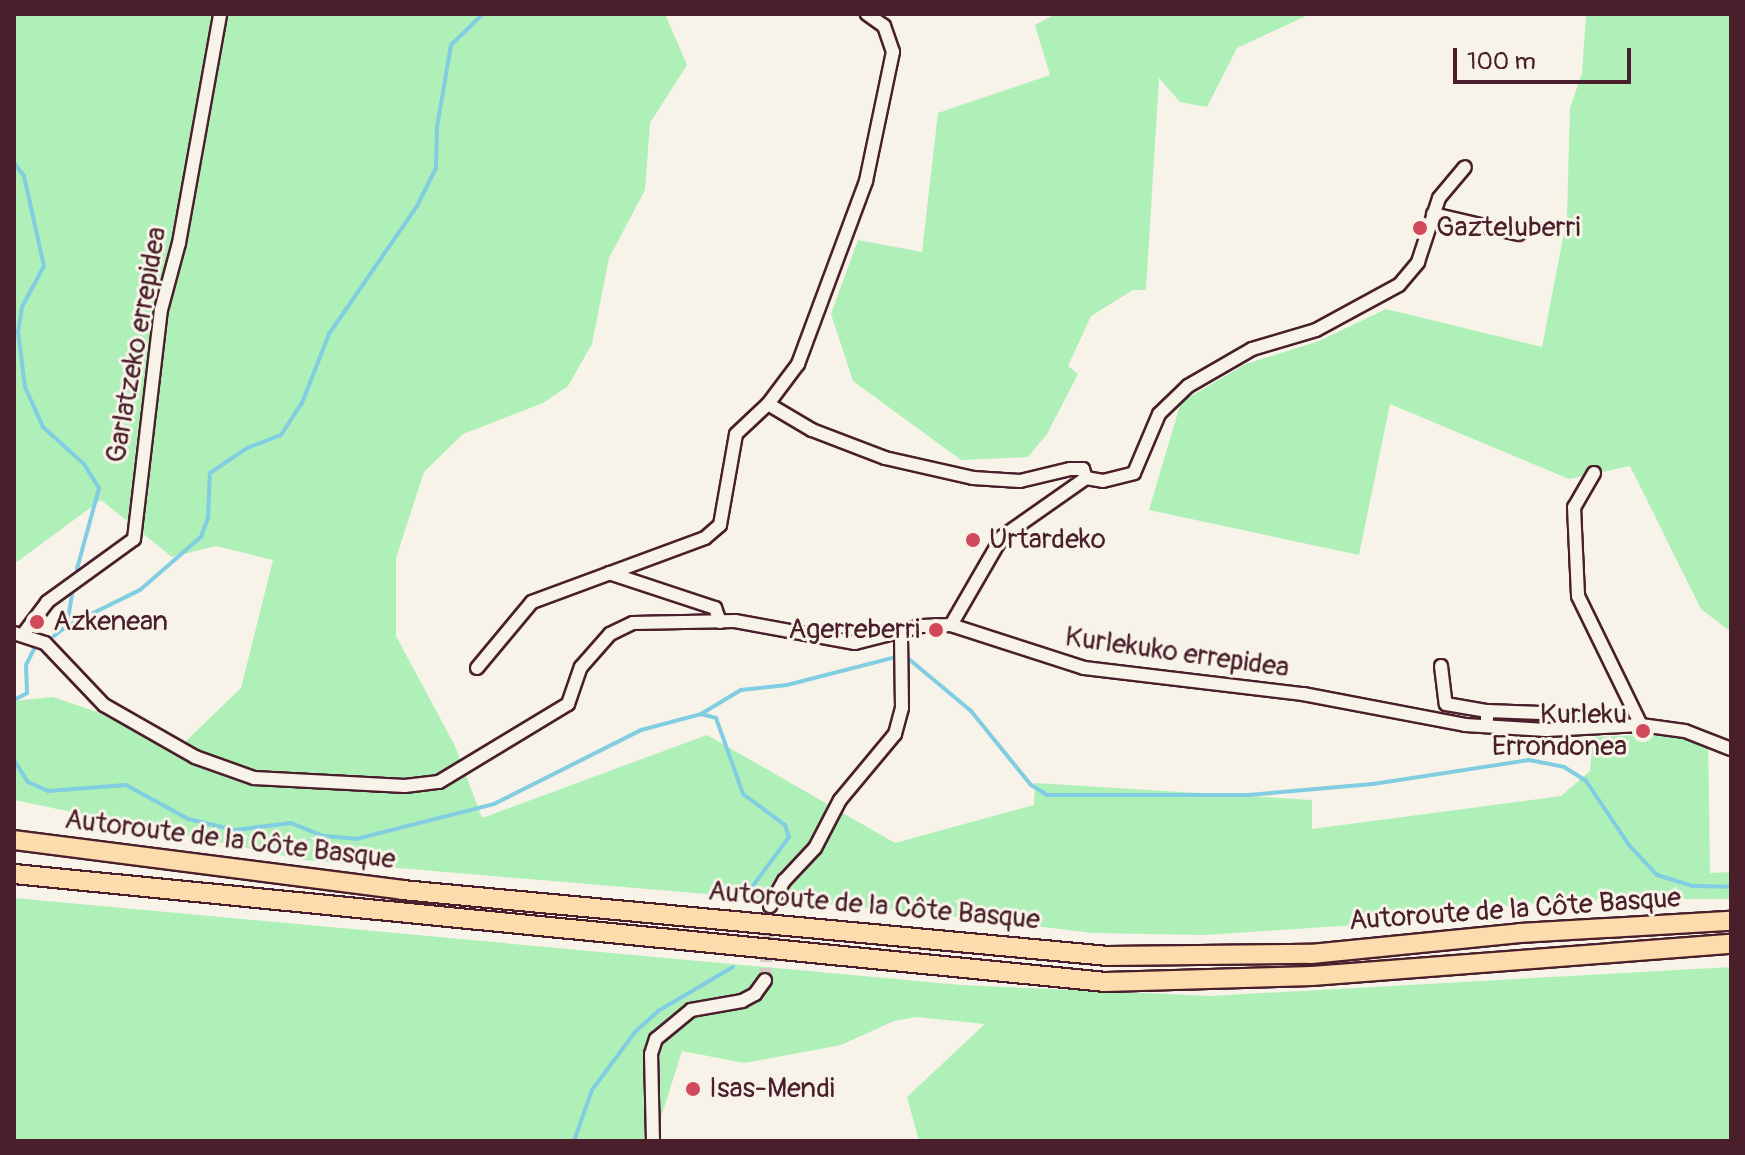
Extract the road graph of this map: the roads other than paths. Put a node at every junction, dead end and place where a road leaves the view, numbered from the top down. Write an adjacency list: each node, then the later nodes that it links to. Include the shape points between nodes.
1 (220, 14): 12 (street, Garlatzeko errepidea, via 179,243 161,310 153,413 138,472 134,539 47,602)
2 (868, 14): 6 (street, via 884,26 893,52 866,181 810,338)
3 (1465, 167): 4 (street)
4 (1433, 214): 5 (street); 8 (street, via 1418,262 1399,285 1316,330 1252,349 1188,386 1159,414 1134,473 1103,481)
5 (1519, 234)
6 (768, 404): 8 (street, via 812,430 885,458 973,478 1020,481 1070,469 1083,469); 9 (street, via 736,434 725,515 714,533)
7 (1594, 473): 18 (street, via 1574,507 1578,596)
8 (1086, 478): 11 (street, via 1002,537)
9 (609, 573): 10 (street, via 715,608); 15 (street, via 532,602)
10 (720, 622): 12 (street, Kurlekuko errepidea, via 633,623 610,634 581,667 568,704 439,782 405,786 254,778 195,757 104,705 45,643); 13 (street, Kurlekuko errepidea, via 768,624 834,642 870,642)
11 (951, 625): 13 (street, Kurlekuko errepidea, via 930,624); 19 (street, Kurlekuko errepidea, via 1084,668 1303,694 1378,706 1407,717)
12 (19, 633)
13 (901, 634): 23 (street, via 902,708 895,734 840,800 815,848 784,881)
14 (1441, 666): 16 (street, via 1446,704)
15 (477, 668)
16 (1487, 711): 17 (street); 19 (street)
17 (1541, 713)
18 (1641, 725): 19 (street, Kurlekuko errepidea); 20 (street, Kurlekuko errepidea, via 1685,731)
19 (1486, 727)
20 (1731, 749)
21 (14, 840): 24 (highway, Autoroute de la Côte Basque, via 416,892 1108,956 1311,954 1520,933)
22 (14, 874): 25 (highway, Autoroute de la Côte Basque, via 1106,982 1312,976)
23 (770, 906)
24 (1731, 921)
25 (1731, 944)
26 (765, 980): 27 (street, via 742,1001 691,1010 656,1039 651,1054)
27 (653, 1141)

